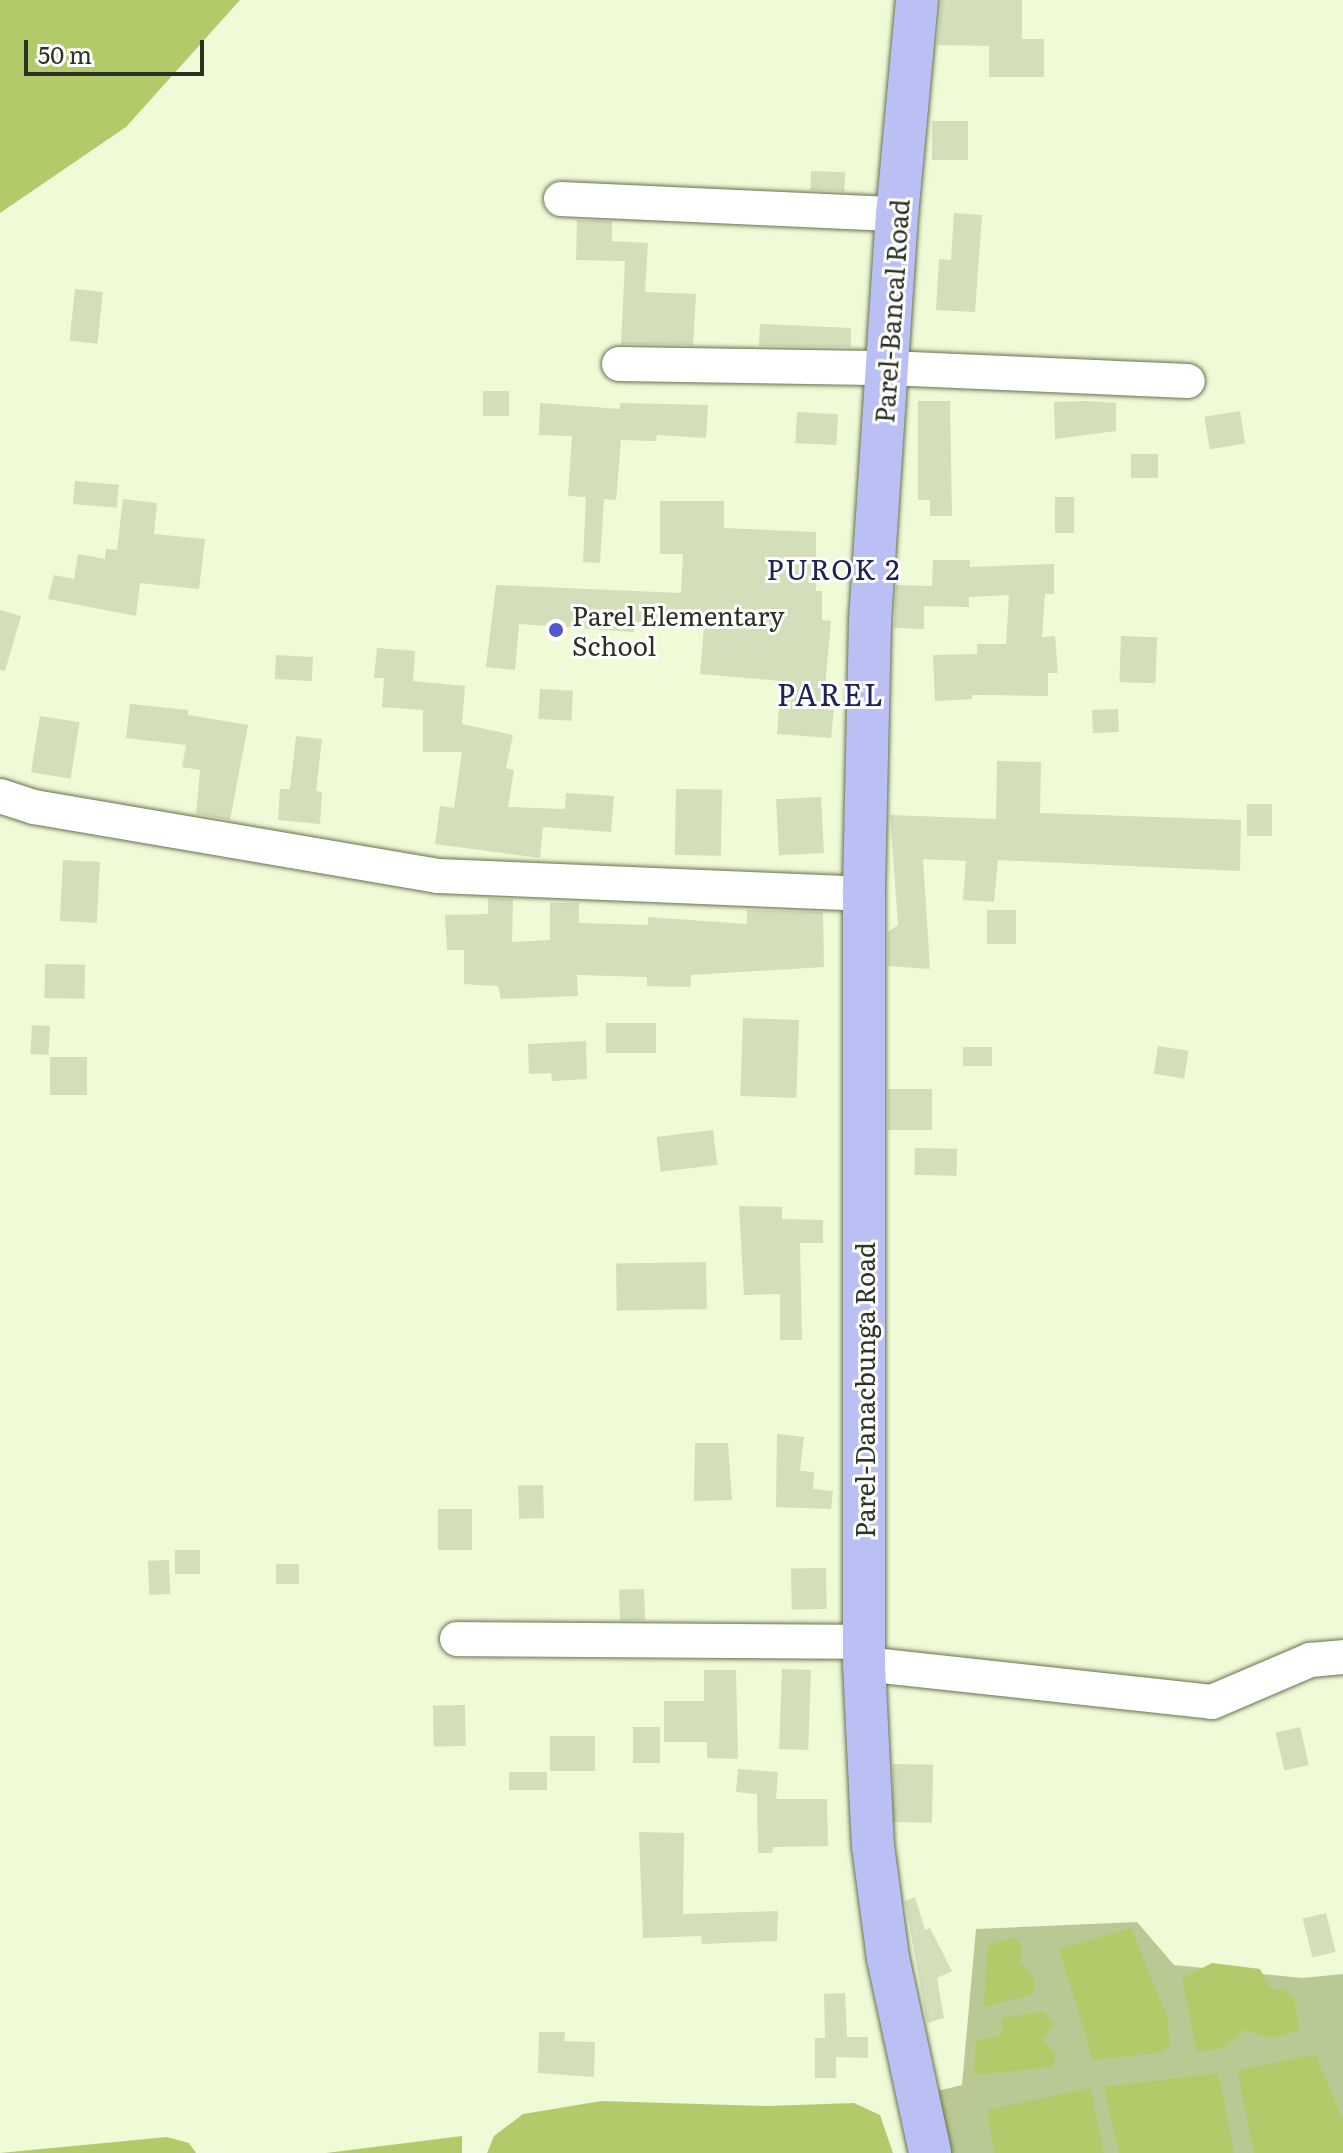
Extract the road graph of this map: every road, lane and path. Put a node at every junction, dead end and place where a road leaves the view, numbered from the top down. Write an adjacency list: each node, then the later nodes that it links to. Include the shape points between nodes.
1 (917, 0): 3 (main road, Parel-Bancal Road)
2 (561, 199): 3 (street)
3 (897, 214): 5 (main road, Parel-Bancal Road)
4 (619, 364): 5 (street)
5 (888, 368): 6 (street); 7 (main road, Parel-Bancal Road)
6 (1188, 381)
7 (870, 622): 9 (main road, Parel-Danacbunga Road)
8 (0, 796): 9 (street, via 34,807 438,876)
9 (864, 894): 11 (main road, Parel-Danacbunga Road)
10 (457, 1639): 11 (street)
11 (864, 1653): 12 (street, via 1212,1702 1310,1660); 13 (main road, Parel-Danacbunga Road, via 873,1846 888,1958)
12 (1343, 1657)
13 (930, 2153)

